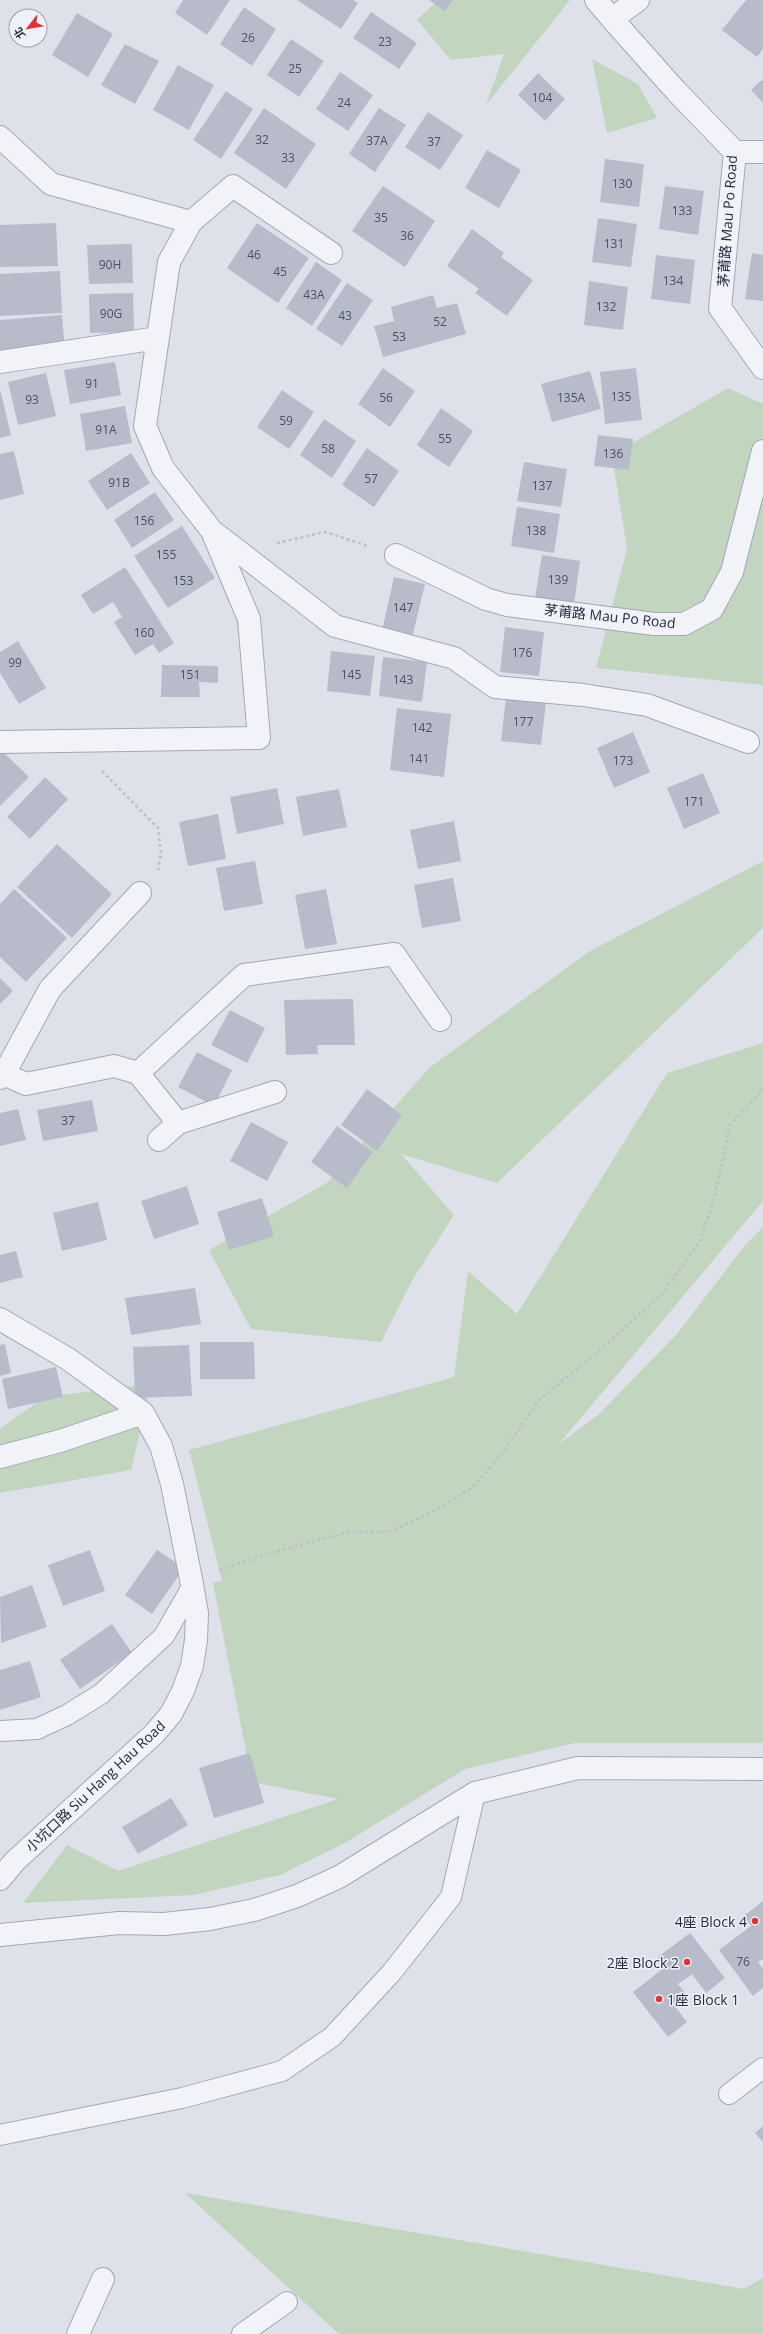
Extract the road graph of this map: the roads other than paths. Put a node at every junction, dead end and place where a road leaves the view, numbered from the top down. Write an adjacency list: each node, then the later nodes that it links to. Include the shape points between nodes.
1 (596, 0): 3 (street, 茅莆路 Mau Po Road)
2 (638, 0): 3 (street)
3 (612, 19): 5 (street, 茅莆路 Mau Po Road, via 671,86)
4 (0, 137): 7 (street, via 51,184)
5 (735, 152): 6 (street); 11 (street, 茅莆路 Mau Po Road, via 720,308)
6 (763, 152)
7 (191, 222): 8 (street, via 233,186); 9 (street, via 169,262)
8 (331, 253)
9 (158, 338): 10 (street); 13 (street, via 145,426 163,468)
10 (0, 362)
11 (763, 368)
12 (763, 451): 14 (street, 茅莆路 Mau Po Road, via 732,572 712,610 684,624 654,624 507,605 486,598)
13 (212, 531): 15 (street, via 248,619 259,738); 16 (street, via 335,626 454,658 495,687 583,695 647,705)
14 (396, 555)
15 (0, 742)
16 (748, 742)
17 (140, 893): 20 (street, via 50,989)
18 (440, 1020): 19 (street, via 394,954 244,975)
19 (138, 1073): 20 (street, via 114,1066 26,1084); 22 (street)
20 (2, 1076)
21 (274, 1092): 22 (street)
22 (178, 1123): 23 (street)
23 (159, 1140)
24 (0, 1319): 25 (street, 小坑口路 Siu Hang Hau Road, via 68,1359)
25 (143, 1413): 26 (street, via 60,1441); 27 (street, 小坑口路 Siu Hang Hau Road, via 161,1446 172,1484)
26 (0, 1457)
27 (192, 1583): 28 (lane, via 164,1636 101,1694 38,1729); 31 (street, 小坑口路 Siu Hang Hau Road, via 197,1613 192,1666 171,1714 154,1734 15,1861)
28 (0, 1731)
29 (763, 1769): 30 (street, via 578,1768)
30 (475, 1793): 32 (street, via 339,1877 297,1896 254,1910 210,1919 164,1924 119,1923); 35 (lane, via 451,1897 392,1972 332,2037 282,2071 182,2098)
31 (0, 1879)
32 (0, 1935)
33 (763, 2068): 34 (lane)
34 (729, 2094)
35 (0, 2135)
36 (103, 2279): 38 (street)
37 (287, 2302): 39 (lane)
38 (78, 2334)
39 (242, 2334)

